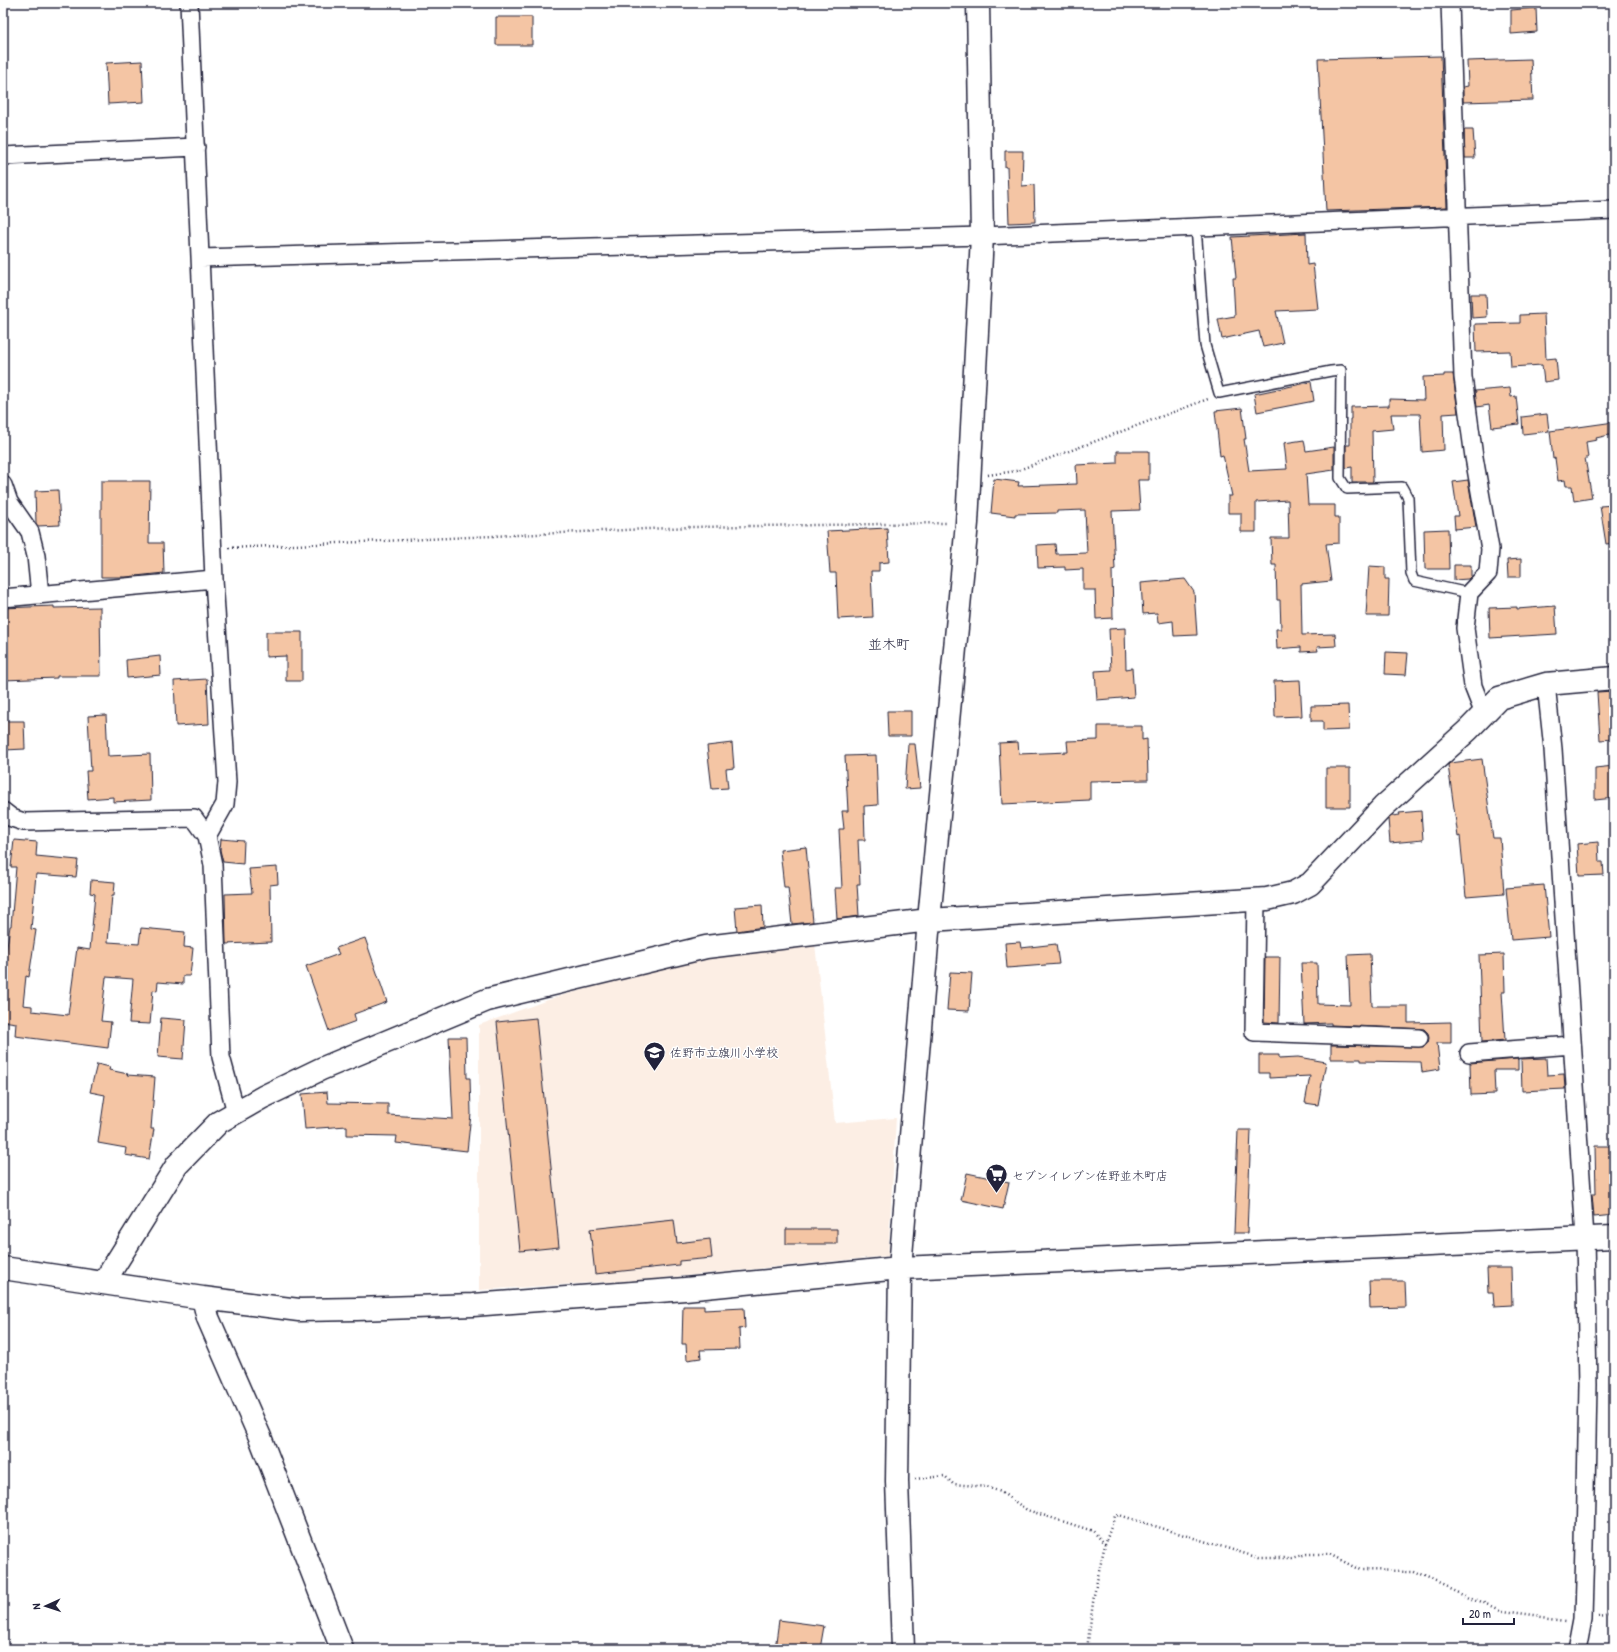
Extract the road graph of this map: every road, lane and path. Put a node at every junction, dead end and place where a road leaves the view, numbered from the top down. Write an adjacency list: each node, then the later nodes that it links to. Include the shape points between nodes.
1 (189, 3): 4 (street)
2 (978, 3): 9 (street)
3 (1450, 3): 7 (street)
4 (196, 148): 5 (street); 10 (street)
5 (3, 156)
6 (1614, 210): 7 (street)
7 (1457, 216): 8 (street); 17 (street, via 1464,377 1474,457 1490,549 1488,573)
8 (1196, 227): 9 (street); 11 (lane, via 1205,345)
9 (982, 236): 10 (street); 12 (street)
10 (200, 258): 15 (street)
11 (1219, 392): 12 (path, via 1213,397 1016,471); 17 (lane, via 1341,370 1340,478 1347,489 1402,487 1408,498 1411,573 1414,581)
12 (970, 478): 14 (street)
13 (3, 485): 18 (street, via 9,502 30,532 36,556)
14 (967, 523): 15 (path, via 691,527); 26 (street)
15 (212, 549): 16 (street)
16 (214, 579): 18 (street); 24 (street, via 227,782 226,804)
17 (1469, 593): 22 (street, via 1465,628 1473,686)
18 (40, 595): 19 (street)
19 (3, 598)
20 (1614, 678): 21 (street)
21 (1546, 684): 22 (street, via 1499,698); 28 (street, via 1554,749)
22 (1484, 714): 25 (street, via 1384,807 1310,884 1293,893 1267,900)
23 (3, 811): 24 (street, via 12,818 24,822 194,818)
24 (207, 836): 30 (street, via 213,865 222,1057)
25 (1256, 900): 26 (street); 27 (street, via 1254,1032)
26 (929, 920): 30 (street, via 706,946 487,1000 321,1069); 34 (street)
27 (1419, 1038)
28 (1572, 1045): 29 (street); 32 (street)
29 (1469, 1053)
30 (236, 1112): 37 (street, via 219,1122 177,1165)
31 (1614, 1237): 32 (street)
32 (1585, 1238): 34 (street); 41 (street, via 1588,1384)
33 (3, 1268): 35 (street)
34 (900, 1268): 38 (street, via 685,1289 473,1305 299,1310); 39 (street)
35 (25, 1272): 36 (street); 37 (street)
36 (3, 1276)
37 (104, 1282): 38 (street)
38 (203, 1298): 42 (street, via 208,1318 260,1437)
39 (897, 1481): 40 (path, via 945,1476 953,1484 987,1487 1001,1492 1027,1510 1093,1531); 43 (street)
40 (1105, 1544): 41 (path, via 1115,1516 1119,1515 1259,1558 1329,1554 1360,1570 1412,1571 1502,1611 1562,1620); 44 (path, via 1094,1596)
41 (1583, 1617): 45 (street)
42 (342, 1649)
43 (903, 1649)
44 (1087, 1649)
45 (1577, 1649)

